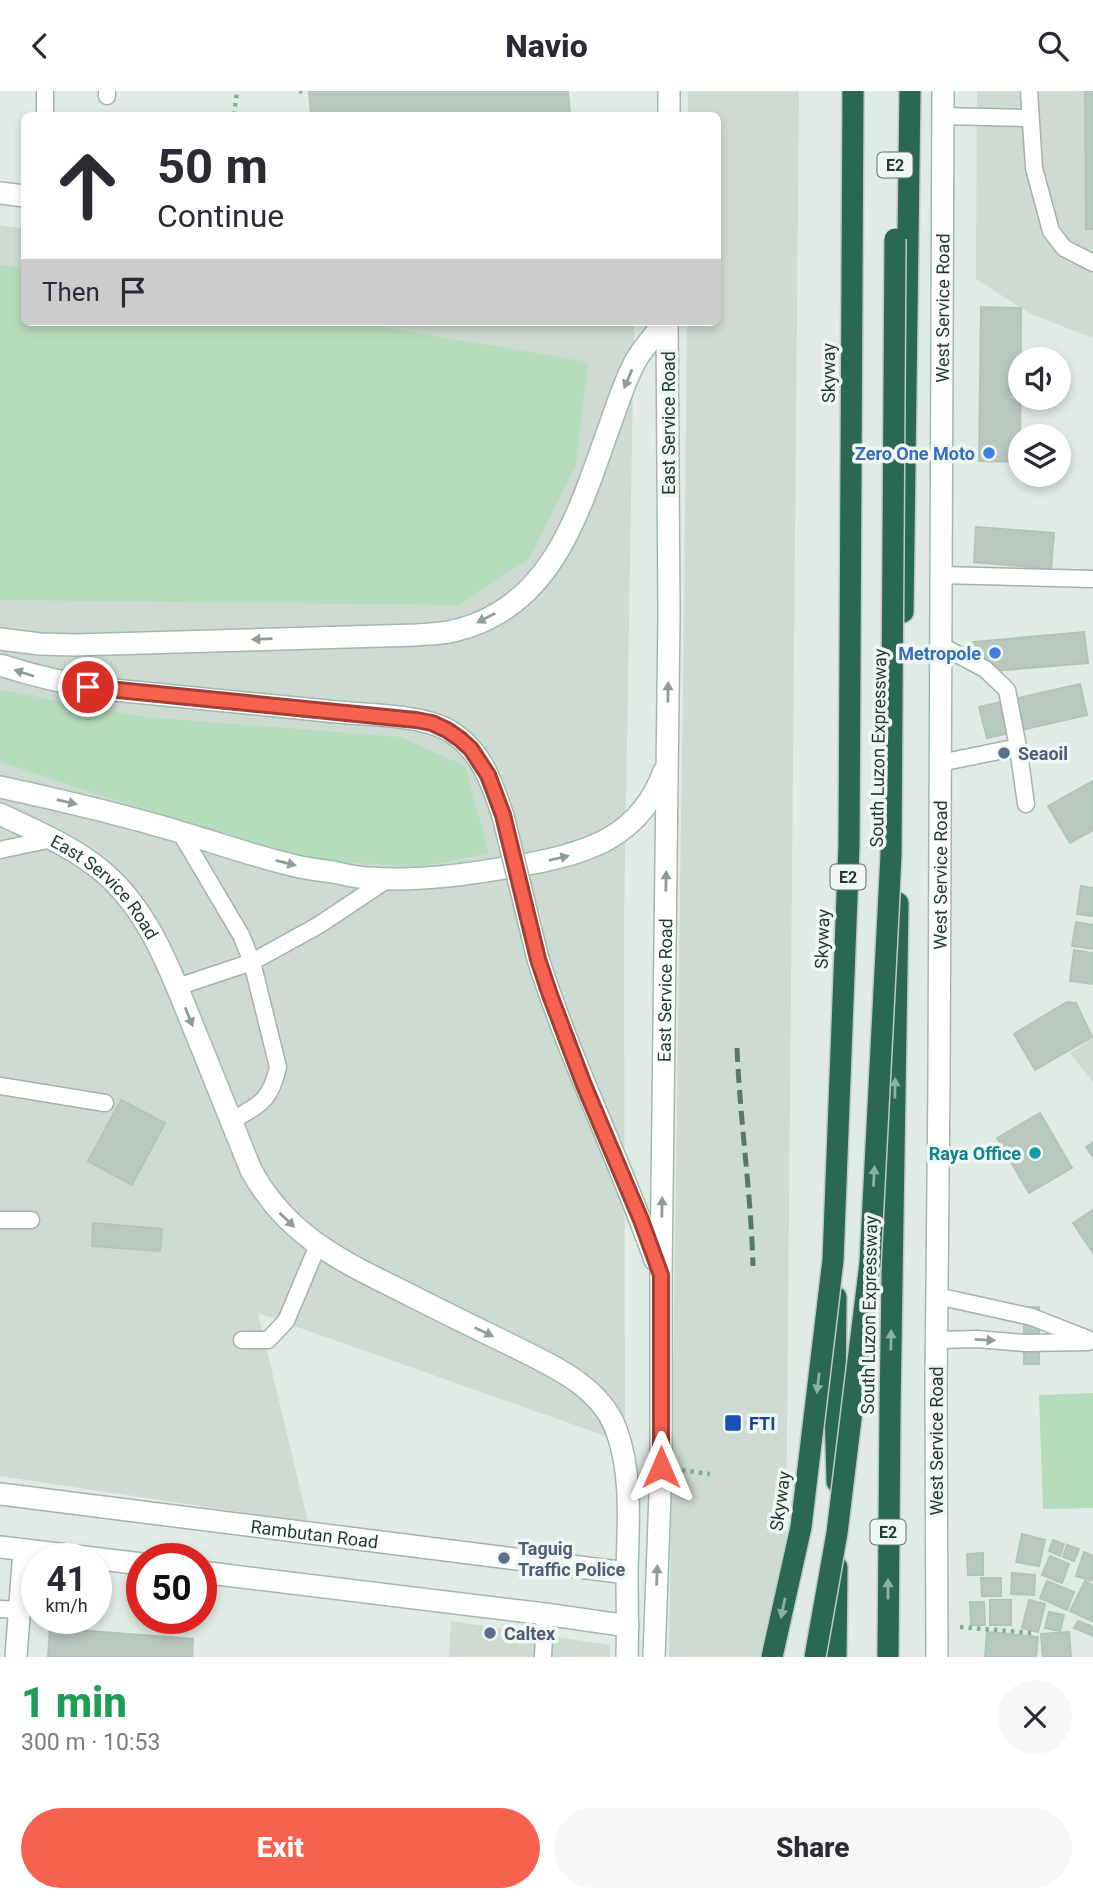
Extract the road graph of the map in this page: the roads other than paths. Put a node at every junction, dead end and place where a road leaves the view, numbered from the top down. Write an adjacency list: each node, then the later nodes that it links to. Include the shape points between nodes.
1 (45, 91): 9 (lane)
2 (669, 91): 10 (main road)
3 (847, 91): 46 (highway, South Luzon Expressway / E2)
4 (853, 91): 60 (highway, Skyway / E2, one-way to 60, bridge, via 849,845 833,1260 801,1527)
5 (895, 91): 61 (highway, E2, one-way to 5, bridge, via 837,1533 870,1263 891,855)
6 (910, 91): 64 (highway, South Luzon Expressway / E2, one-way to 6)
7 (943, 91): 11 (main road, West Service Road)
8 (1029, 91): 12 (lane)
9 (45, 112)
10 (669, 112)
11 (942, 115): 12 (lane); 18 (main road, West Service Road)
12 (1030, 118): 15 (lane, via 1034,168 1051,231 1064,248)
13 (0, 193): 14 (main road)
14 (21, 196)
15 (1093, 263)
16 (663, 326): 20 (main road, East Service Road, one-way to 20, via 635,362 572,525 552,562 529,590 486,619 452,631 416,635 75,645)
17 (666, 326): 24 (main road, East Service Road, one-way to 17)
18 (941, 575): 19 (lane); 21 (main road, West Service Road)
19 (1093, 579)
20 (0, 639)
21 (940, 645): 23 (lane, via 985,670 1007,689); 25 (main road, West Service Road)
22 (0, 665): 41 (main road, one-way to 22, bridge, via 538,959 503,815 488,775 460,739 432,723 71,685)
23 (1018, 747): 25 (lane); 27 (lane)
24 (667, 760): 32 (main road, one-way to 24, via 491,870 587,850 636,818 658,785); 41 (main road, East Service Road, one-way to 24)
25 (940, 763): 42 (main road, West Service Road)
26 (0, 787): 29 (main road, one-way to 29)
27 (1026, 804)
28 (0, 814): 30 (main road, East Service Road)
29 (180, 832): 32 (main road, one-way to 32, via 294,866); 33 (lane)
30 (51, 839): 31 (lane); 34 (main road, East Service Road, via 103,871 120,888 150,930)
31 (0, 850)
32 (388, 879): 33 (lane)
33 (252, 962): 34 (lane); 37 (lane, via 278,1067 264,1102)
34 (177, 987): 37 (main road, East Service Road, one-way to 37)
35 (0, 1086): 36 (lane)
36 (105, 1103)
37 (231, 1121): 40 (main road, East Service Road, one-way to 40, via 261,1189 287,1220)
38 (0, 1220): 39 (lane)
39 (31, 1220)
40 (318, 1245): 43 (lane, via 286,1321 268,1341); 51 (main road, East Service Road, one-way to 51, via 368,1275 552,1364 592,1395 608,1412 622,1449 628,1490)
41 (661, 1275): 59 (main road, East Service Road, one-way to 41, via 661,1467)
42 (937, 1296): 44 (main road, West Service Road); 45 (lane, via 1032,1317)
43 (242, 1340)
44 (937, 1340): 45 (lane, one-way to 45); 65 (main road, West Service Road)
45 (1093, 1342)
46 (837, 1492): 62 (highway); 63 (highway, South Luzon Expressway / E2)
47 (0, 1495): 51 (main road, Rambutan Road)
48 (0, 1547): 49 (main road)
49 (21, 1550)
50 (21, 1563): 53 (main road)
51 (627, 1573): 55 (main road, East Service Road)
52 (217, 1574): 54 (main road)
53 (10, 1609): 56 (main road)
54 (545, 1614): 55 (main road); 57 (lane)
55 (628, 1626): 58 (main road, East Service Road)
56 (16, 1657)
57 (543, 1657)
58 (627, 1657)
59 (654, 1657)
60 (772, 1657)
61 (815, 1657)
62 (827, 1657)
63 (836, 1657)
64 (888, 1657)
65 (937, 1657)

